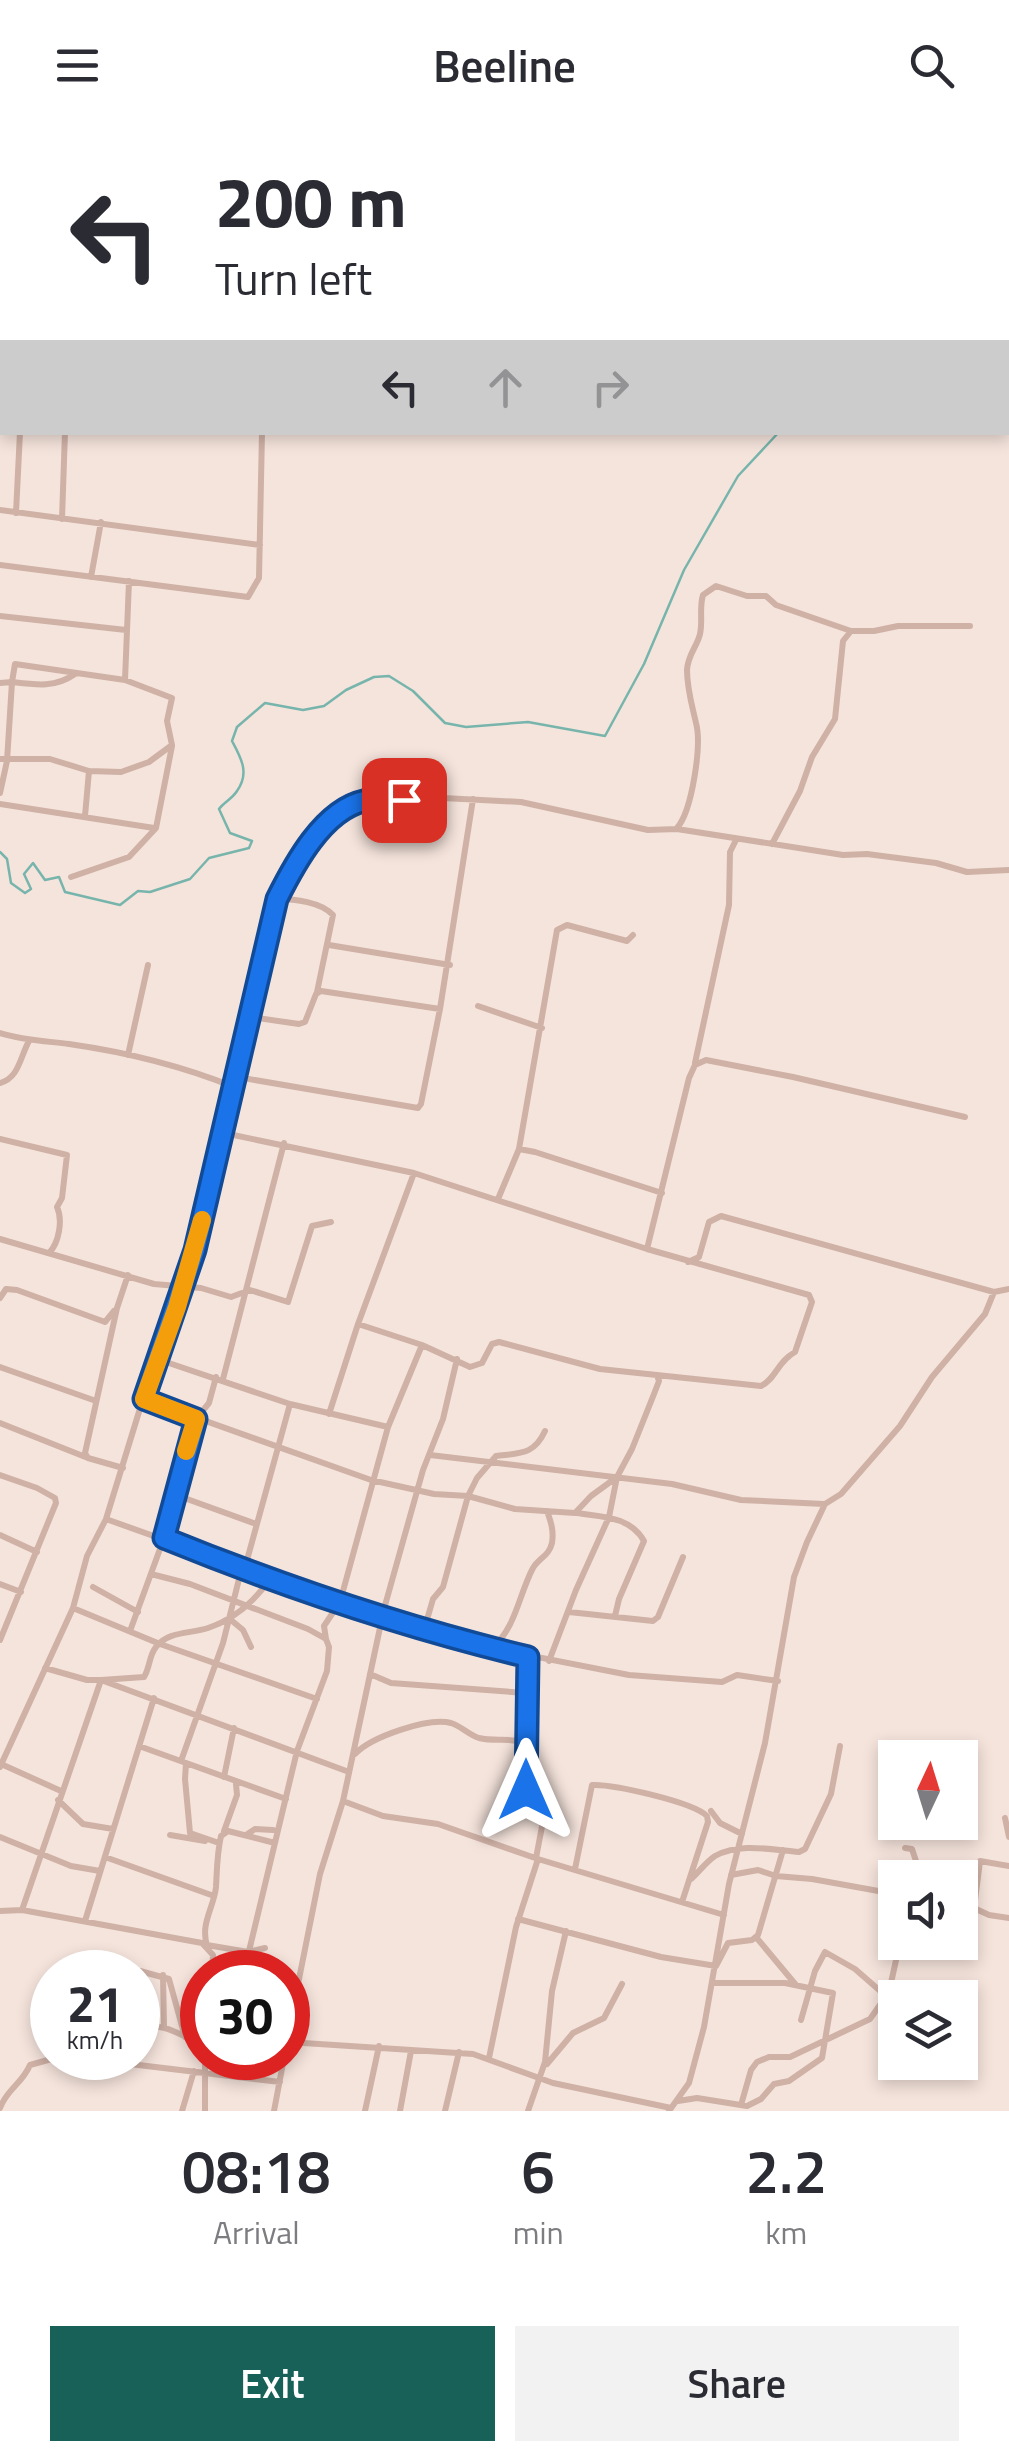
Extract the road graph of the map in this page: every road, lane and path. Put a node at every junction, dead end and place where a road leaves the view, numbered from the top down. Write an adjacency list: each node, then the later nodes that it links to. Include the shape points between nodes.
1 (20, 435): 5 (street)
2 (65, 435): 6 (street)
3 (262, 435): 8 (street)
4 (0, 510): 5 (street)
5 (16, 513): 6 (street)
6 (62, 519): 7 (street)
7 (101, 522): 8 (street); 10 (street)
8 (260, 545): 11 (street, via 260,578 248,596)
9 (0, 564): 10 (street)
10 (91, 577): 11 (street)
11 (129, 582): 14 (street)
12 (0, 616): 14 (street)
13 (970, 626): 15 (street)
14 (126, 630): 17 (street)
15 (850, 631): 28 (street, via 766,596 716,586 703,595 700,635 688,664 698,734 694,785); 30 (street, via 843,641 835,720)
16 (75, 674): 17 (street); 18 (street, via 44,686); 18 (street, via 15,664)
17 (124, 680): 20 (street, via 172,698)
18 (12, 682): 19 (street); 21 (street)
19 (0, 683)
20 (172, 744): 22 (street, via 121,772); 27 (street)
21 (4, 760): 22 (street, via 50,759); 23 (street)
22 (90, 770): 26 (street)
23 (0, 793)
24 (474, 799): 28 (street, via 521,802 648,830); 33 (street, via 364,801 340,811 301,853); 37 (street)
25 (0, 804): 26 (street)
26 (84, 816): 27 (street)
27 (156, 828): 32 (street, via 129,858)
28 (676, 828): 29 (street)
29 (736, 840): 30 (street); 46 (street)
30 (772, 845): 31 (street, via 936,862 967,872)
31 (1009, 870)
32 (71, 877)
33 (277, 899): 35 (street, via 328,909); 41 (street)
34 (633, 935): 42 (street, via 627,941 561,926)
35 (329, 945): 37 (street); 38 (street)
36 (148, 965): 45 (street)
37 (450, 965): 40 (street)
38 (316, 994): 40 (street); 41 (street, via 305,1022)
39 (478, 1006): 42 (street)
40 (440, 1009): 47 (street, via 418,1108)
41 (250, 1017): 47 (street)
42 (542, 1028): 54 (street)
43 (0, 1032): 44 (street)
44 (29, 1041): 45 (street); 48 (street, via 16,1072)
45 (128, 1055): 49 (street)
46 (695, 1064): 50 (street, via 706,1060 794,1077); 56 (street)
47 (236, 1077): 49 (street)
48 (0, 1083)
49 (234, 1088): 51 (street)
50 (965, 1117)
51 (224, 1132): 53 (street); 64 (street)
52 (0, 1139): 61 (street, via 67,1155 57,1242)
53 (284, 1144): 55 (street); 66 (street)
54 (518, 1150): 56 (street); 57 (street)
55 (414, 1174): 57 (street); 70 (street)
56 (662, 1194): 60 (street)
57 (498, 1199): 60 (street)
58 (331, 1222): 66 (street, via 312,1226 288,1302)
59 (0, 1239): 61 (street)
60 (646, 1250): 62 (street)
61 (49, 1254): 63 (street)
62 (687, 1263): 67 (street, via 699,1257 709,1222 721,1216); 75 (street, via 799,1291 812,1302 795,1352 765,1385)
63 (128, 1275): 64 (street); 69 (street)
64 (183, 1287): 66 (street, via 231,1297); 72 (street)
65 (1009, 1289): 67 (street)
66 (245, 1292): 76 (street)
67 (994, 1292): 96 (street, via 986,1314 900,1426)
68 (0, 1298): 69 (street, via 17,1290 105,1322)
69 (116, 1308): 78 (street)
70 (358, 1324): 71 (street); 80 (street)
71 (422, 1345): 73 (street); 83 (street)
72 (156, 1359): 76 (street); 77 (street)
73 (457, 1359): 75 (street, via 476,1368 499,1342 600,1369); 86 (street)
74 (0, 1367): 78 (street)
75 (657, 1374): 91 (street)
76 (219, 1378): 79 (street); 81 (street)
77 (144, 1399): 81 (street); 89 (street)
78 (96, 1401): 87 (street)
79 (290, 1404): 80 (street); 85 (street)
80 (329, 1414): 83 (street)
81 (196, 1419): 85 (street); 94 (street)
82 (0, 1423): 87 (street)
83 (388, 1428): 92 (street)
84 (545, 1431): 88 (street, via 530,1452)
85 (277, 1444): 92 (street); 101 (street)
86 (430, 1455): 88 (street); 93 (street)
87 (88, 1458): 89 (street)
88 (487, 1463): 91 (street); 95 (street)
89 (123, 1468): 100 (street)
90 (0, 1475): 104 (street, via 55,1498)
91 (617, 1477): 96 (street, via 741,1500); 98 (street); 99 (street)
92 (371, 1480): 93 (street); 114 (street)
93 (417, 1491): 95 (street); 120 (street)
94 (176, 1495): 101 (street); 103 (street)
95 (468, 1496): 97 (street); 123 (street)
96 (825, 1504): 137 (street, via 794,1577)
97 (547, 1511): 98 (street); 130 (street, via 552,1546 534,1566 504,1638)
98 (575, 1513): 99 (street)
99 (608, 1518): 118 (street); 119 (street, via 624,1521 644,1541)
100 (106, 1519): 103 (street); 116 (street)
101 (256, 1524): 106 (street)
102 (0, 1535): 104 (street)
103 (164, 1538): 106 (street); 107 (street)
104 (36, 1552): 112 (street)
105 (683, 1557): 119 (street, via 658,1617 640,1622)
106 (244, 1571): 109 (street)
107 (152, 1574): 113 (street); 117 (street)
108 (239, 1579): 113 (street)
109 (270, 1579): 114 (street); 115 (street)
110 (0, 1584): 112 (street)
111 (93, 1587): 117 (street)
112 (21, 1592): 126 (street)
113 (233, 1600): 115 (street); 121 (street)
114 (340, 1602): 120 (street); 122 (street)
115 (248, 1605): 121 (street); 125 (street)
116 (73, 1608): 124 (street); 134 (street)
117 (138, 1612): 124 (street)
118 (569, 1612): 119 (street); 132 (street)
119 (615, 1616)
120 (383, 1618): 123 (street); 135 (street)
121 (230, 1619): 128 (street); 129 (street); 133 (street)
122 (324, 1626): 125 (street); 127 (street)
123 (424, 1630): 130 (street)
124 (130, 1632): 128 (street)
125 (315, 1633): 127 (street)
126 (0, 1640)
127 (326, 1640): 140 (street, via 327,1671)
128 (160, 1644): 133 (street); 136 (street, via 144,1676)
129 (251, 1647)
130 (492, 1648): 131 (street)
131 (528, 1657): 132 (street); 138 (street)
132 (550, 1660): 137 (street, via 642,1676)
133 (214, 1664): 140 (street); 141 (street)
134 (45, 1668): 136 (street); 146 (street)
135 (370, 1674): 138 (street, via 391,1683); 148 (street)
136 (101, 1680): 139 (street); 154 (street)
137 (778, 1681): 162 (street)
138 (526, 1693): 143 (street)
139 (154, 1698): 141 (street); 144 (street)
140 (317, 1699): 147 (street)
141 (196, 1714): 142 (street); 149 (street)
142 (234, 1728): 147 (street); 152 (street)
143 (526, 1743): 148 (street, via 478,1738 447,1722 381,1736); 175 (street, via 526,1801 544,1816)
144 (139, 1746): 149 (street); 159 (street)
145 (840, 1746): 172 (street, via 831,1794 807,1847)
146 (3, 1751): 150 (street)
147 (297, 1751): 151 (street); 155 (street)
148 (353, 1757): 151 (street)
149 (184, 1762): 152 (street); 167 (street, via 190,1833)
150 (1, 1765): 154 (street)
151 (349, 1772): 156 (street)
152 (224, 1777): 155 (street)
153 (236, 1784): 161 (street)
154 (59, 1796): 159 (street, via 83,1824); 173 (street)
155 (286, 1799): 169 (street)
156 (343, 1801): 175 (street, via 383,1816 438,1824); 202 (street)
157 (711, 1811): 162 (street)
158 (1005, 1818): 166 (street)
159 (113, 1829): 174 (street)
160 (273, 1830): 164 (street)
161 (224, 1832): 164 (street); 168 (street)
162 (742, 1834): 171 (street)
163 (170, 1835): 167 (street)
164 (244, 1835): 169 (street)
165 (0, 1837): 173 (street)
166 (1009, 1837)
167 (206, 1841): 168 (street)
168 (219, 1843): 185 (street)
169 (275, 1843): 200 (street)
170 (906, 1848): 176 (street)
171 (738, 1850): 172 (street); 180 (street); 183 (street, via 714,1857)
172 (782, 1850): 181 (street)
173 (40, 1852): 179 (street); 187 (street)
174 (105, 1857): 179 (street); 185 (street)
175 (537, 1859): 178 (street); 192 (street)
176 (916, 1860)
177 (1009, 1866): 182 (street, via 980,1861)
178 (576, 1869): 183 (street, via 592,1786 614,1785 708,1816); 186 (street)
179 (100, 1871): 193 (street)
180 (731, 1875): 181 (street, via 758,1870); 190 (street)
181 (776, 1876): 184 (street); 195 (street)
182 (978, 1877)
183 (690, 1880): 186 (street)
184 (878, 1891)
185 (214, 1896): 196 (street)
186 (682, 1902): 190 (street)
187 (22, 1910): 189 (street); 193 (street)
188 (978, 1910): 191 (street)
189 (0, 1911)
190 (724, 1915): 203 (street)
191 (1009, 1918)
192 (518, 1919): 194 (street); 223 (street)
193 (85, 1922): 196 (street)
194 (566, 1931): 203 (street); 225 (street)
195 (756, 1937): 203 (street, via 728,1942); 208 (street)
196 (207, 1945): 198 (street); 199 (street)
197 (265, 1948): 201 (street)
198 (210, 1950)
199 (236, 1950)
200 (248, 1950)
201 (256, 1950)
202 (303, 1950)
203 (716, 1966): 206 (street)
204 (160, 1973): 205 (street)
205 (163, 1974): 213 (street); 216 (street)
206 (713, 1983): 208 (street); 230 (street, via 693,2072)
207 (622, 1984): 225 (street, via 604,2018 567,2038)
208 (795, 1984): 210 (street)
209 (878, 1989): 210 (street, via 824,1952)
210 (808, 1992): 211 (street); 214 (street); 218 (street, via 833,1993)
211 (812, 2005)
212 (878, 2008): 218 (street, via 870,2019)
213 (180, 2015)
214 (801, 2020)
215 (160, 2026): 216 (street)
216 (164, 2026): 217 (street)
217 (180, 2034)
218 (822, 2040): 231 (street, via 822,2058); 231 (street, via 790,2057 757,2062)
219 (310, 2043): 220 (street)
220 (379, 2046): 221 (street); 237 (street)
221 (412, 2051): 222 (street); 238 (street)
222 (458, 2052): 223 (street); 239 (street)
223 (489, 2058): 225 (street)
224 (30, 2066): 232 (street)
225 (538, 2078): 233 (street); 240 (street)
226 (191, 2080): 234 (street)
227 (204, 2080): 235 (street)
228 (265, 2080): 229 (street)
229 (280, 2082): 236 (street)
230 (677, 2101): 231 (street); 233 (street)
231 (741, 2106)
232 (0, 2108)
233 (670, 2110)
234 (182, 2111)
235 (205, 2111)
236 (274, 2111)
237 (365, 2111)
238 (400, 2111)
239 (445, 2111)
240 (528, 2111)

